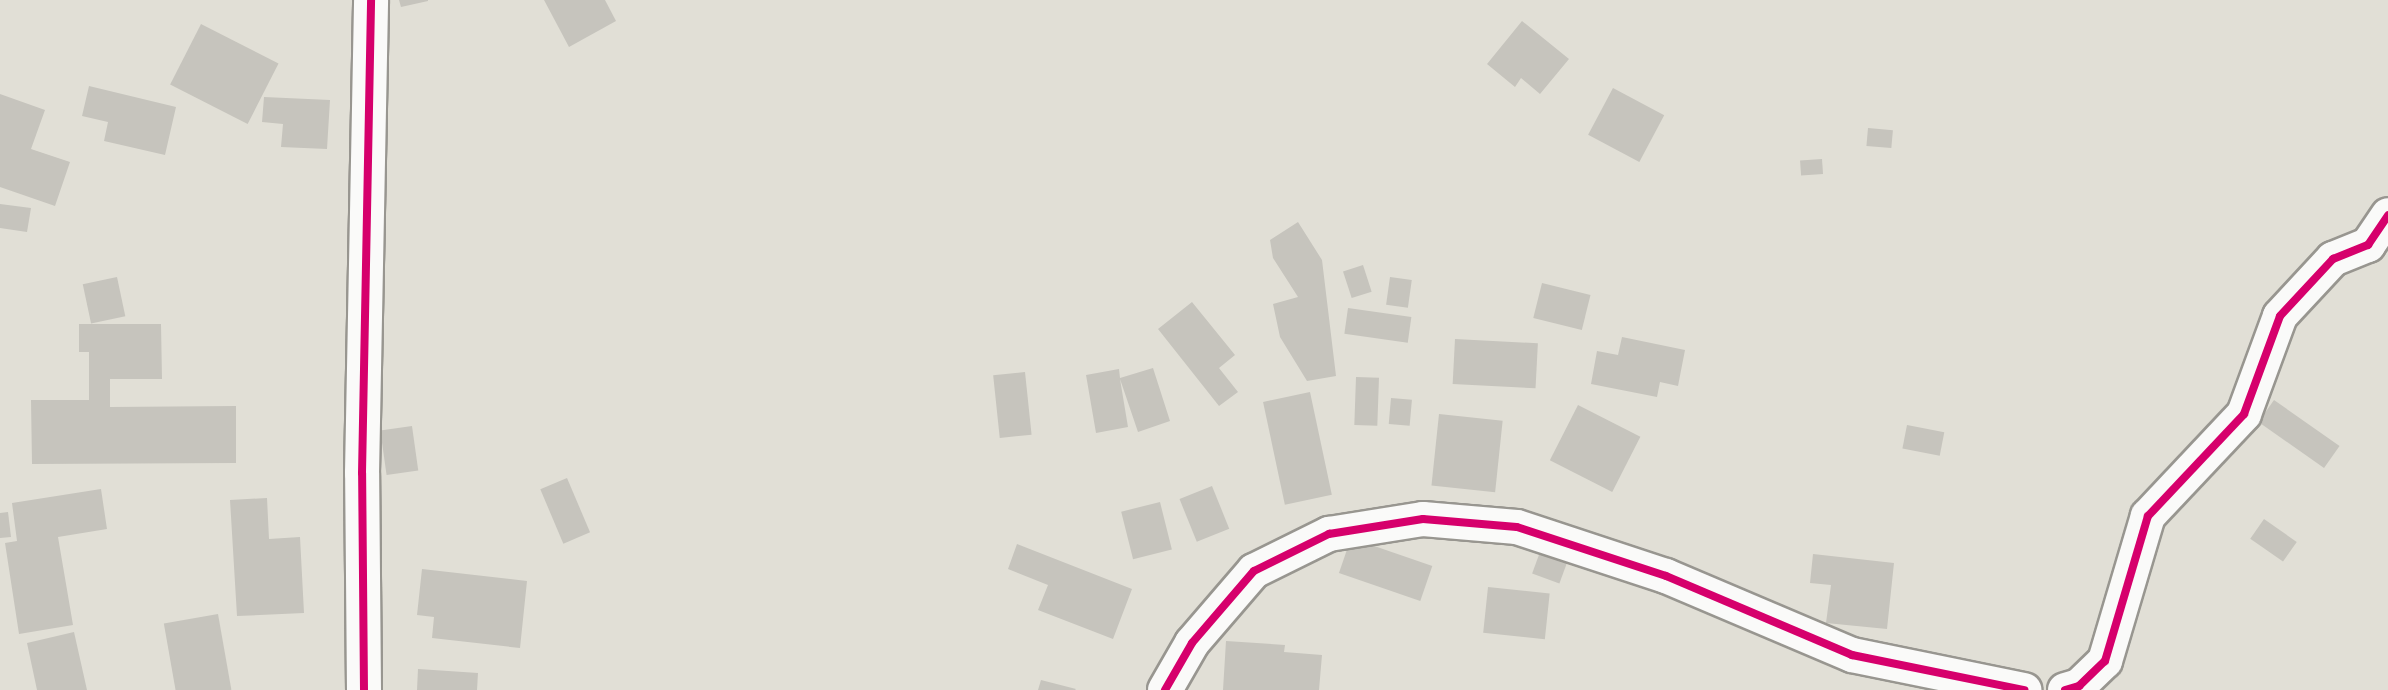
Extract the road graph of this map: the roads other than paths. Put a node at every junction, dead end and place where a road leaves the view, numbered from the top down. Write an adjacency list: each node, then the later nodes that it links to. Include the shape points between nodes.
1 (371, 0): 3 (street, via 362,473)
2 (2388, 215): 6 (street, via 2368,245 2333,259 2280,316 2244,414 2148,516 2105,661 2079,686)
3 (364, 690)
4 (1165, 690): 5 (street, via 1192,643 1254,571 1329,534 1423,519 1517,527 1666,576 1852,655)
5 (2024, 690)
6 (2065, 690)

